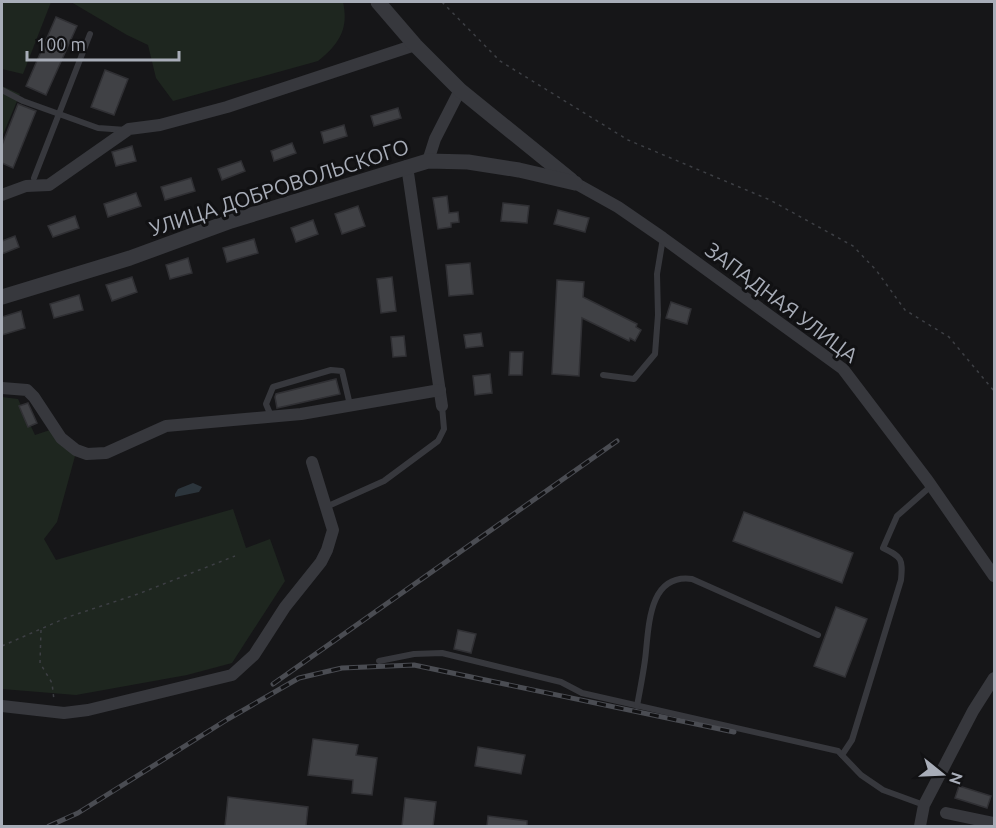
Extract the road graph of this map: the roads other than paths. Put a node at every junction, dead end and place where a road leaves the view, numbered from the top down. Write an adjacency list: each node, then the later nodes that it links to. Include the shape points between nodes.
1 (378, 2): 3 (street)
2 (90, 34): 6 (lane)
3 (416, 45): 5 (street); 7 (street, via 227,107)
4 (2, 90): 6 (lane)
5 (460, 90): 8 (street); 11 (street)
6 (59, 114): 7 (lane, via 98,128); 10 (lane)
7 (129, 129): 12 (street, via 49,185 26,186)
8 (428, 161): 9 (street, УЛИЦА ДОБРОВОЛЬСКОГО); 11 (street, УЛИЦА ДОБРОВОЛЬСКОГО, via 468,162)
9 (407, 166): 14 (street, УЛИЦА ДОБРОВОЛЬСКОГО); 17 (street)
10 (34, 178)
11 (575, 183): 13 (street, ЗАПАДНАЯ УЛИЦА)
12 (2, 195)
13 (663, 238): 15 (lane, via 657,274 656,354 634,379); 22 (street, ЗАПАДНАЯ УЛИЦА, via 843,369)
14 (2, 297)
15 (603, 375)
16 (2, 388): 20 (street, via 27,390 61,438 87,454 105,453 166,426)
17 (440, 390): 18 (street); 19 (street)
18 (350, 405): 20 (street); 20 (lane, via 342,371 331,370 273,387 266,404)
19 (442, 406): 23 (lane, via 444,429 438,441 384,481)
20 (272, 417)
21 (312, 462): 23 (street)
22 (931, 485): 24 (street, ЗАПАДНАЯ УЛИЦА); 30 (lane, via 897,516 883,548 898,555 903,564 901,580 852,740)
23 (326, 507): 28 (street, via 333,530 321,561 254,655 232,675 88,710 55,712)
24 (994, 576)
25 (818, 635): 29 (lane, via 682,578 656,597)
26 (379, 661): 29 (lane, via 442,653 561,682 582,693)
27 (994, 678): 31 (street)
28 (2, 706)
29 (637, 706): 30 (lane, via 823,747)
30 (842, 755): 31 (lane, via 883,790)
31 (924, 805): 34 (street)
32 (946, 813): 33 (street)
33 (994, 823)
34 (920, 826)

